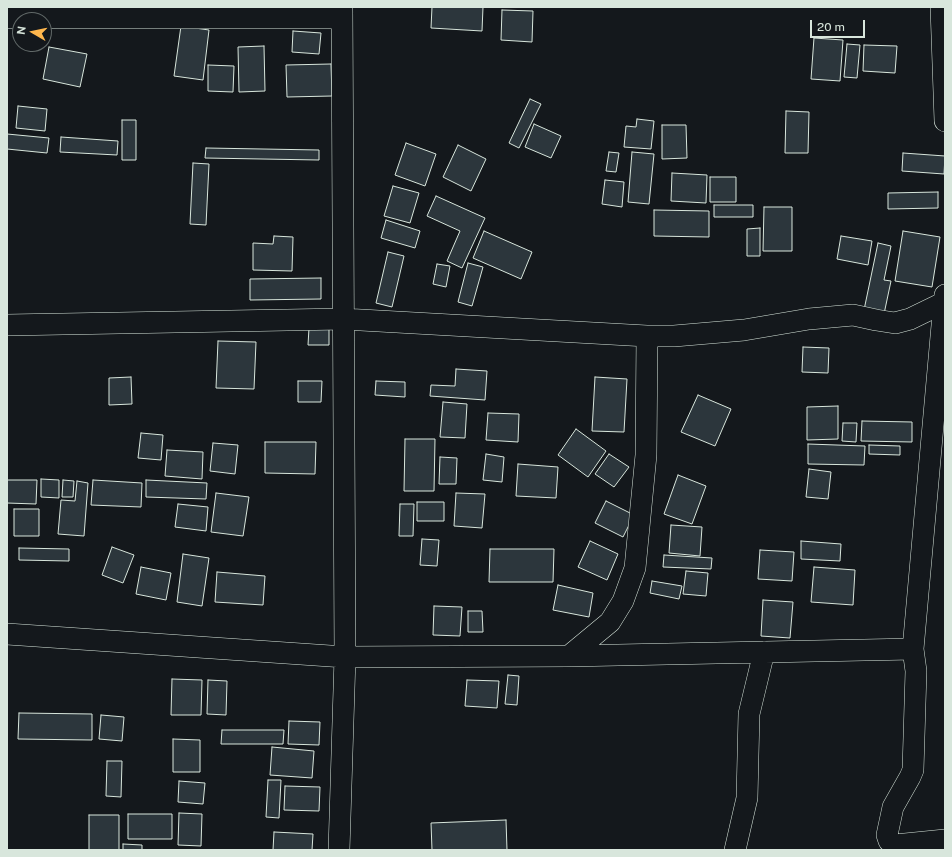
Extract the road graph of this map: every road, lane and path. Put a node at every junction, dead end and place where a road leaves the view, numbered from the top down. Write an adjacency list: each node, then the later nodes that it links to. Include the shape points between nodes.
1 (941, 7): 5 (street)
2 (132, 13): 3 (street); 4 (street)
3 (342, 13): 7 (street)
4 (7, 18)
5 (945, 121)
6 (944, 300): 9 (street, via 910,319 895,323 853,315 809,319 744,330); 11 (street)
7 (343, 319): 8 (street); 9 (street); 14 (street)
8 (7, 325)
9 (647, 336): 13 (street, via 646,455 635,568 623,601 610,622)
10 (7, 634): 14 (street)
11 (914, 649): 12 (street); 15 (street, via 916,671 912,770 893,807 887,835 889,841 895,844)
12 (764, 652): 13 (street); 17 (street, via 749,714 747,798)
13 (569, 656): 14 (street)
14 (345, 657): 16 (street)
15 (945, 840)
16 (339, 850)
17 (735, 850)

